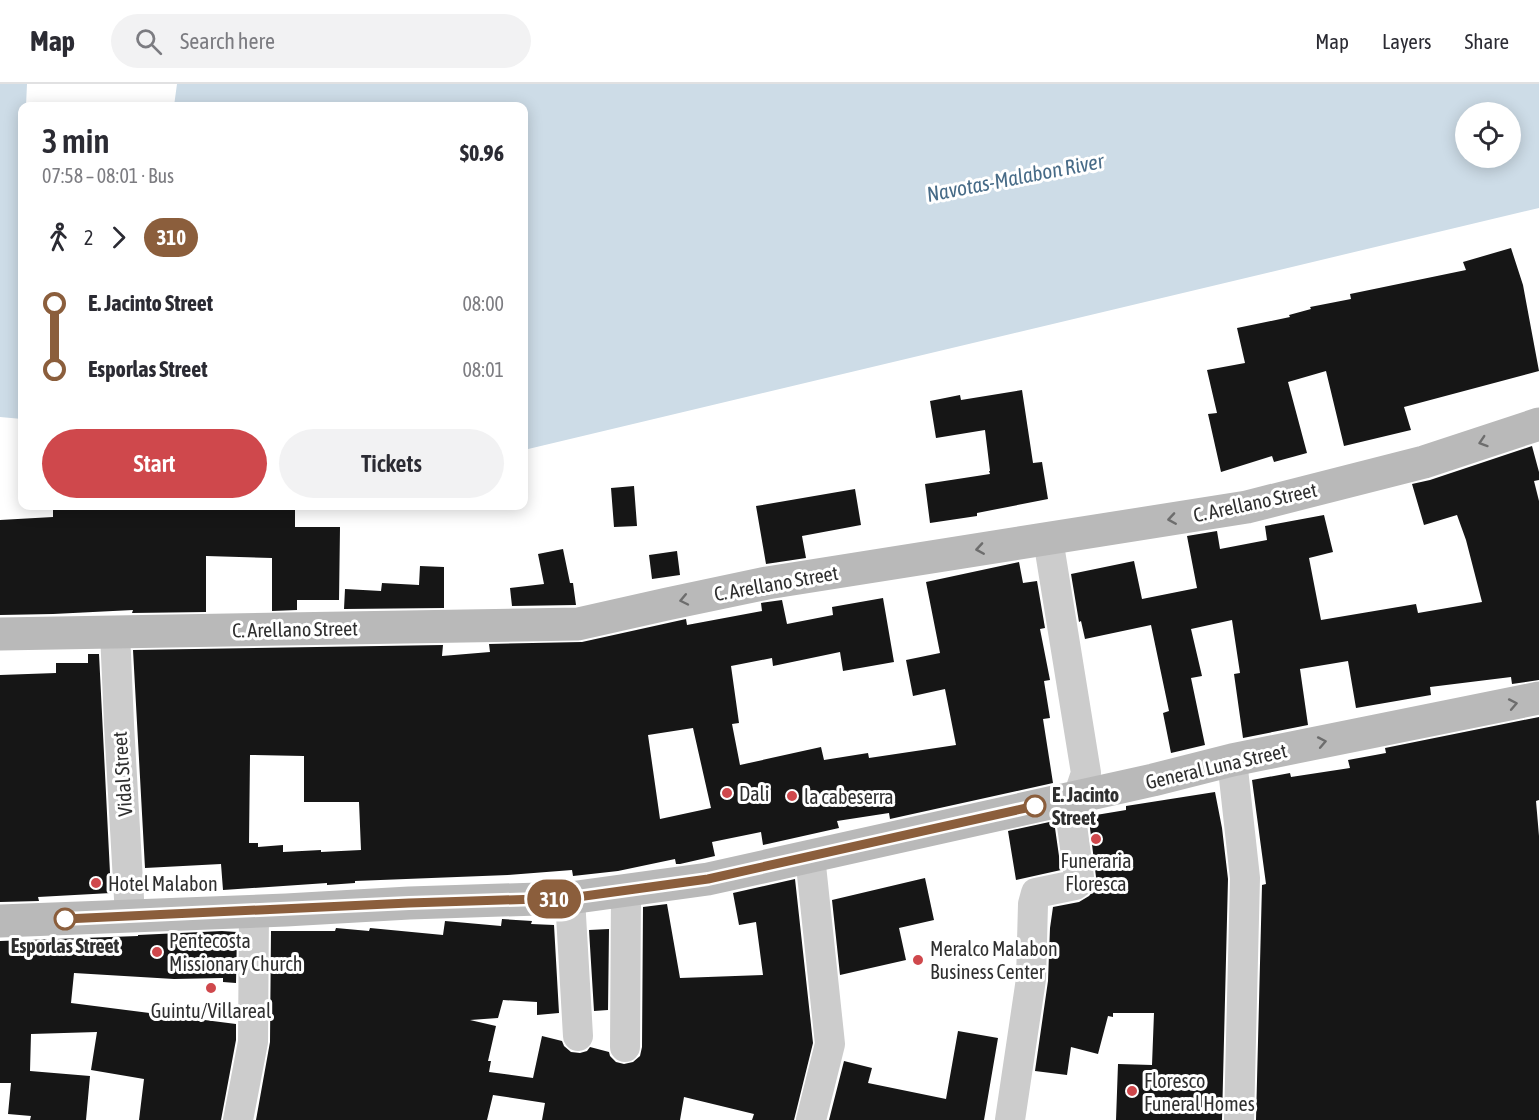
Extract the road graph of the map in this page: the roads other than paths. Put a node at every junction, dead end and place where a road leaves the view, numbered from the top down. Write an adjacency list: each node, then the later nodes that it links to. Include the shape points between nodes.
1 (1539, 424): 2 (main road, C. Arellano Street, one-way to 2, via 1424,462 1247,507)
2 (1048, 539): 3 (main road, C. Arellano Street, one-way to 3, via 767,583 578,624); 7 (street, via 1086,773)
3 (115, 632): 4 (main road, C. Arellano Street); 12 (street, Vidal Street)
4 (0, 634)
5 (1539, 699): 6 (main road, General Luna Street, one-way to 5)
6 (1232, 760): 7 (main road, General Luna Street); 19 (street, via 1245,878)
7 (1080, 796): 8 (main road, General Luna Street); 18 (street, via 1071,818 1078,882 1036,893 1033,904 1032,979)
8 (810, 856): 9 (main road, General Luna Street, via 708,879); 17 (street, via 830,1044)
9 (626, 890): 10 (main road, General Luna Street); 15 (street)
10 (570, 898): 11 (main road, General Luna Street); 14 (street)
11 (254, 911): 12 (main road, General Luna Street); 16 (street, via 253,1042)
12 (130, 916): 13 (main road, General Luna Street)
13 (0, 921)
14 (578, 1036)
15 (625, 1047)
16 (238, 1120)
17 (811, 1120)
18 (1010, 1120)
19 (1239, 1120)

